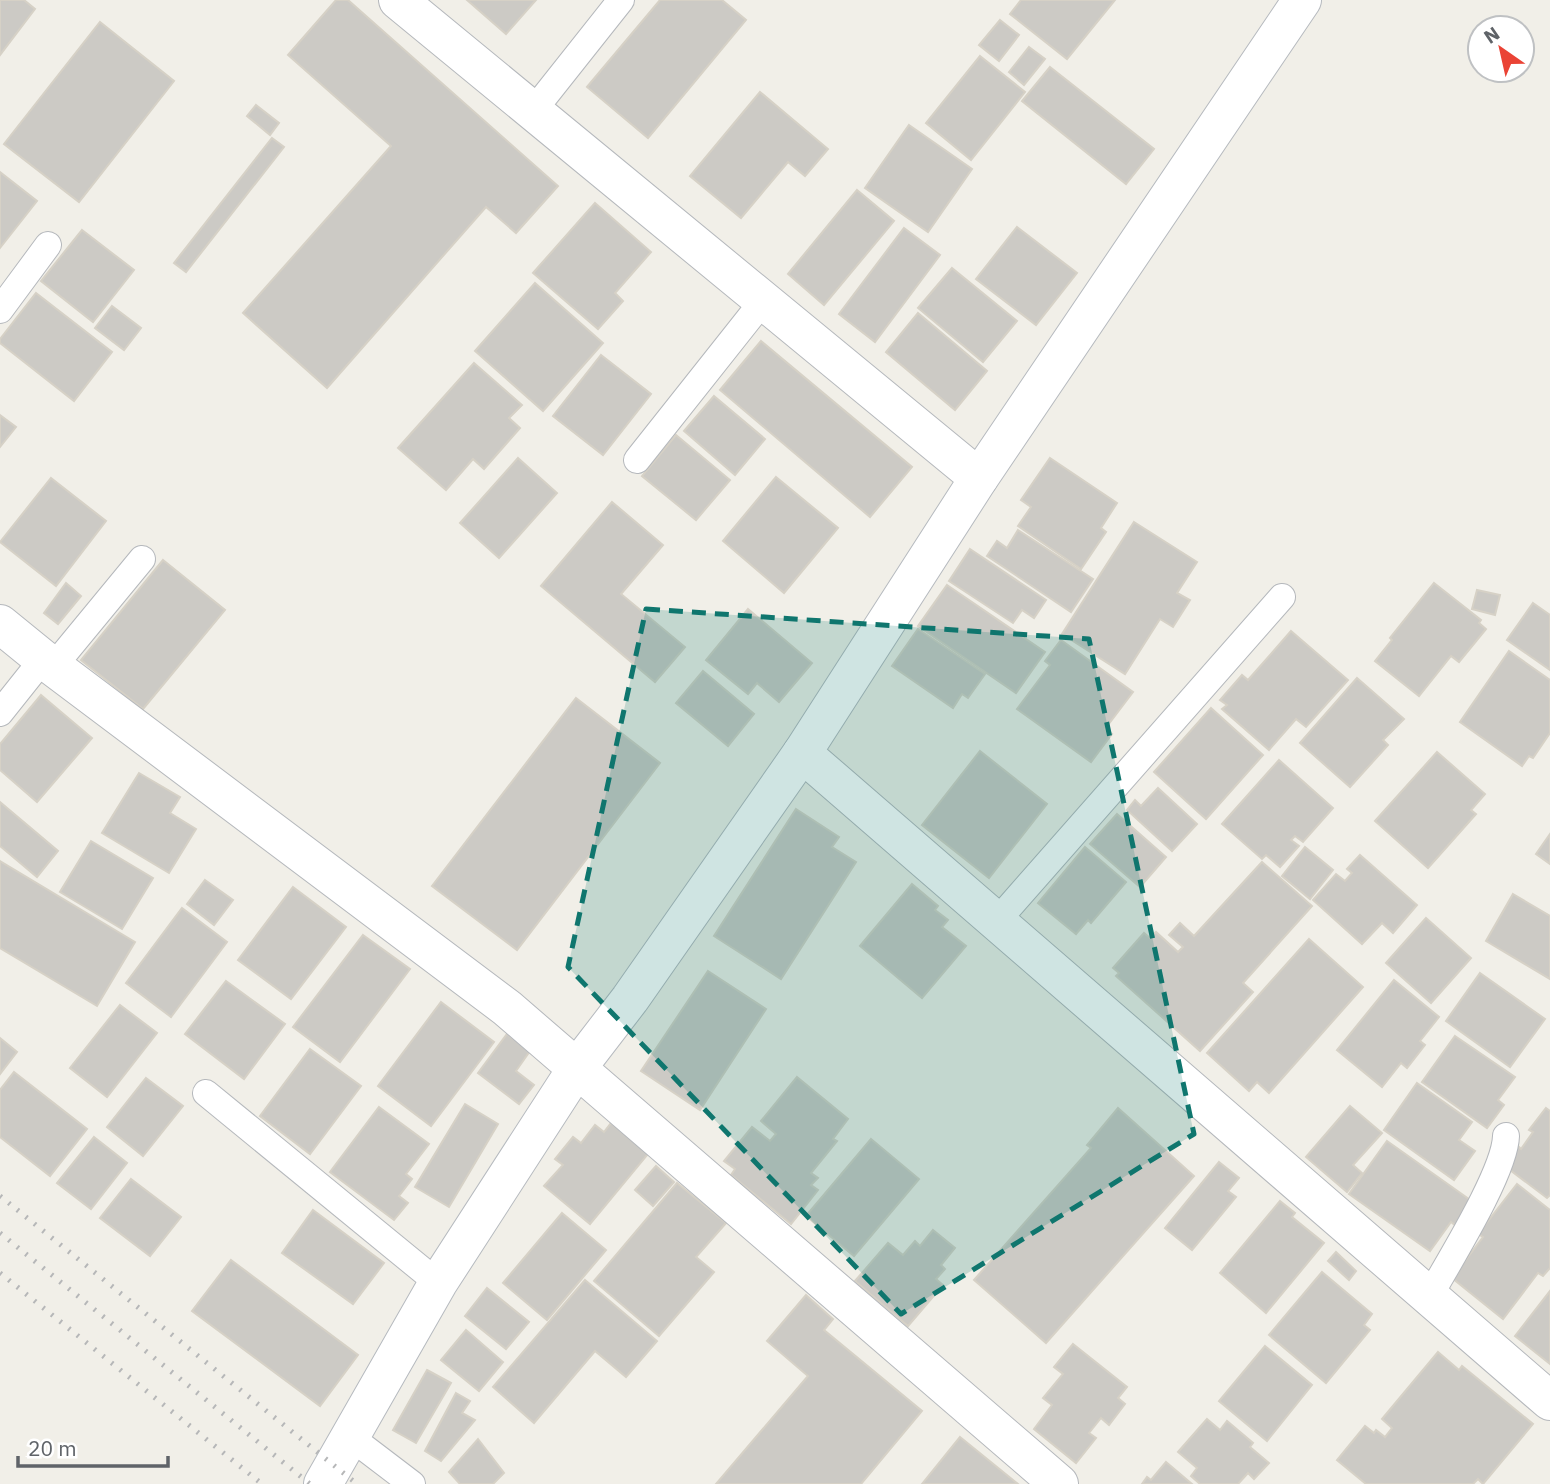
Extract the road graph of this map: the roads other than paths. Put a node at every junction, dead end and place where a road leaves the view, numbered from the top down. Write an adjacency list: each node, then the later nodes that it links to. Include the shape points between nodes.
1 (398, 0): 4 (street)
2 (621, 0): 4 (lane)
3 (1302, 0): 9 (street)
4 (533, 111): 6 (street)
5 (48, 245): 7 (lane)
6 (763, 301): 8 (lane); 9 (street)
7 (0, 310)
8 (637, 460)
9 (978, 478): 15 (street)
10 (142, 559): 13 (lane)
11 (1282, 597): 16 (lane)
12 (0, 624): 13 (street)
13 (48, 663): 14 (lane); 17 (street, via 507,1008)
14 (0, 713)
15 (802, 753): 16 (street); 17 (street)
16 (996, 922): 21 (street)
17 (577, 1068): 20 (street); 26 (street)
18 (206, 1093): 20 (lane)
19 (1506, 1136): 21 (lane, via 1500,1162)
20 (438, 1283): 23 (street)
21 (1429, 1297): 22 (street)
22 (1550, 1401)
23 (349, 1436): 24 (street); 25 (lane)
24 (323, 1484)
25 (412, 1484)
26 (1059, 1484)

